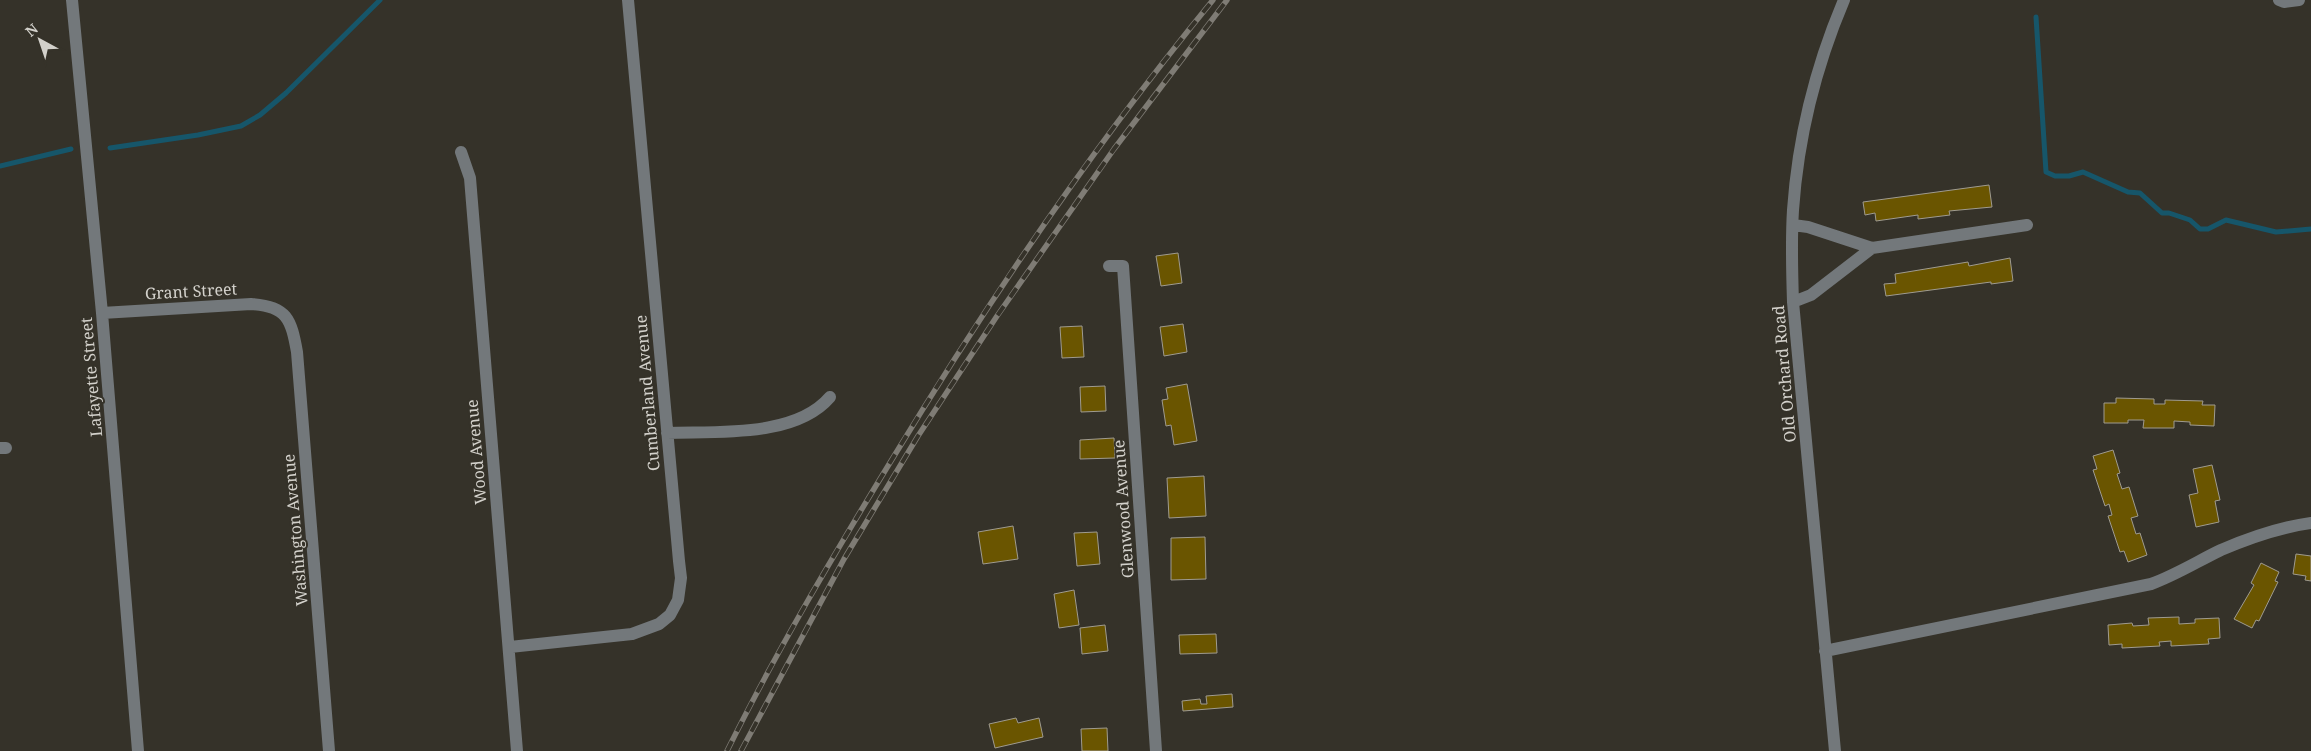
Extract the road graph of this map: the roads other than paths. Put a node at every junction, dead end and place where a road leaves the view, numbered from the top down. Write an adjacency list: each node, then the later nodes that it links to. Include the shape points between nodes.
1 (72, 0): 13 (street, Lafayette Street)
2 (628, 0): 15 (street, Cumberland Avenue)
3 (1844, 0): 8 (street, Old Orchard Road, via 1820,65 1809,107)
4 (2279, 0): 5 (street)
5 (2299, 0)
6 (461, 152): 17 (street, Wood Avenue, via 470,178)
7 (2027, 225): 9 (street)
8 (1793, 226): 9 (street, via 1808,227); 11 (street, Old Orchard Road)
9 (1872, 248): 11 (street, via 1811,295)
10 (1109, 266): 22 (street, Glenwood Avenue, via 1123,266)
11 (1793, 302): 18 (street, Old Orchard Road)
12 (280, 310): 13 (street, Grant Street, via 237,304); 20 (street, Washington Avenue, via 290,320 297,352)
13 (102, 313): 19 (street, Lafayette Street)
14 (830, 397): 15 (street, via 804,417 768,428)
15 (667, 433): 17 (street, Cumberland Avenue, via 681,578 674,609 659,624 641,632)
16 (2311, 523): 18 (street, via 2221,550 2170,577 2132,589)
17 (510, 647): 21 (street, Wood Avenue)
18 (1825, 651): 23 (street, Old Orchard Road)
19 (138, 751)
20 (329, 751)
21 (517, 751)
22 (1156, 751)
23 (1835, 751)

